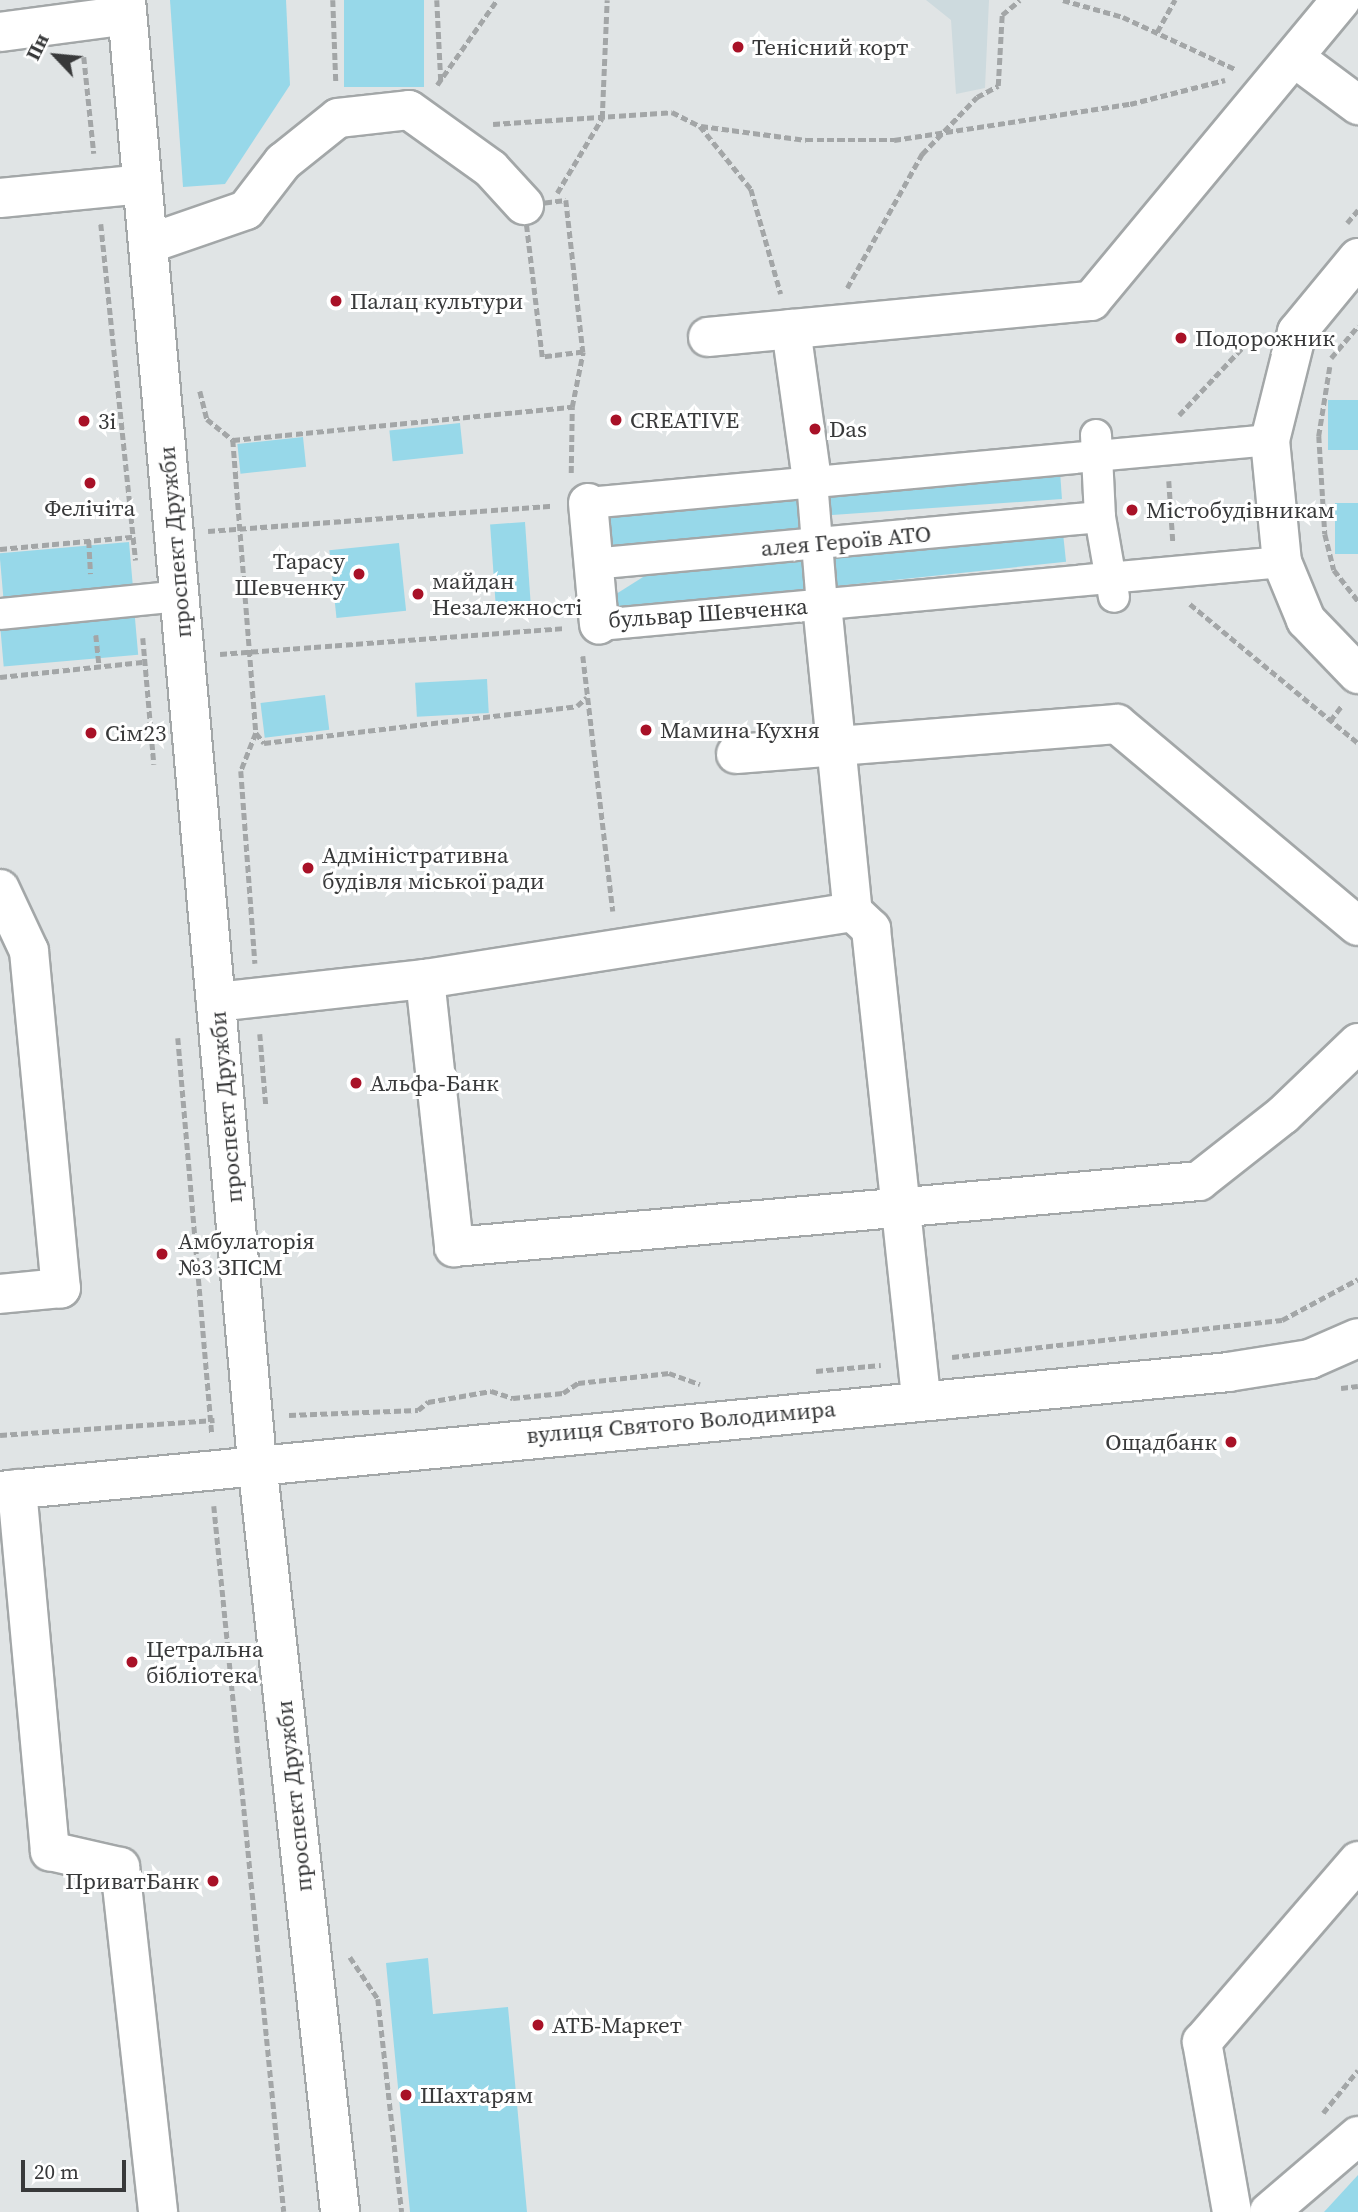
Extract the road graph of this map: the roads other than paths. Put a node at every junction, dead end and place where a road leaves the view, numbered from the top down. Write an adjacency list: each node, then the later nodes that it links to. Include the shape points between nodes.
1 (1341, 0): 4 (street)
2 (126, 7): 3 (street, via 80,20); 6 (street, проспект Дружби)
3 (0, 32)
4 (1295, 58): 5 (street); 11 (street, via 1091,301)
5 (1358, 105)
6 (142, 184): 7 (street); 9 (street, проспект Дружби)
7 (0, 198)
8 (538, 204): 9 (street, via 421,119 338,118 283,162 246,210)
9 (148, 244): 22 (street, проспект Дружби, via 174,533)
10 (1358, 258): 13 (street, via 1297,332)
11 (791, 329): 12 (street); 15 (street)
12 (708, 337)
13 (1270, 440): 14 (street, via 1166,447); 19 (street)
14 (1097, 443): 15 (street); 17 (street)
15 (812, 481): 16 (street); 18 (street)
16 (588, 503): 20 (street, бульвар Шевченка)
17 (1100, 517): 18 (street, алея Героїв АТО); 21 (street)
18 (819, 543): 20 (street, алея Героїв АТО); 23 (street)
19 (1282, 562): 21 (street, бульвар Шевченка, via 1175,572); 26 (street, via 1306,620)
20 (592, 564): 25 (street, бульвар Шевченка)
21 (1112, 588): 23 (street, бульвар Шевченка)
22 (162, 599): 24 (street); 33 (street, проспект Дружби, via 185,657)
23 (822, 604): 25 (street, бульвар Шевченка); 27 (street)
24 (0, 614)
25 (599, 625)
26 (1358, 674)
27 (837, 744): 28 (street); 30 (street); 31 (street, via 1117,724)
28 (736, 754)
29 (0, 889): 36 (street, via 29,951 61,1288)
30 (853, 912): 32 (street); 35 (street, via 871,929)
31 (1358, 926)
32 (425, 979): 33 (street); 35 (street, via 454,1247)
33 (216, 1002): 39 (street, проспект Дружби, via 271,1416)
34 (1358, 1043): 35 (street, via 1283,1115 1199,1181)
35 (900, 1204): 38 (street)
36 (0, 1294)
37 (1358, 1338): 38 (street, вулиця Святого Володимира, via 1310,1359 1228,1372)
38 (920, 1400): 39 (street, вулиця Святого Володимира)
39 (257, 1462): 40 (street, вулиця Святого Володимира); 44 (street, проспект Дружби)
40 (8, 1490): 43 (street, via 50,1851 120,1867)
41 (1358, 1861): 45 (street, via 1202,2042)
42 (1358, 2136): 46 (street)
43 (158, 2212)
44 (340, 2212)
45 (1232, 2212)
46 (1269, 2212)

